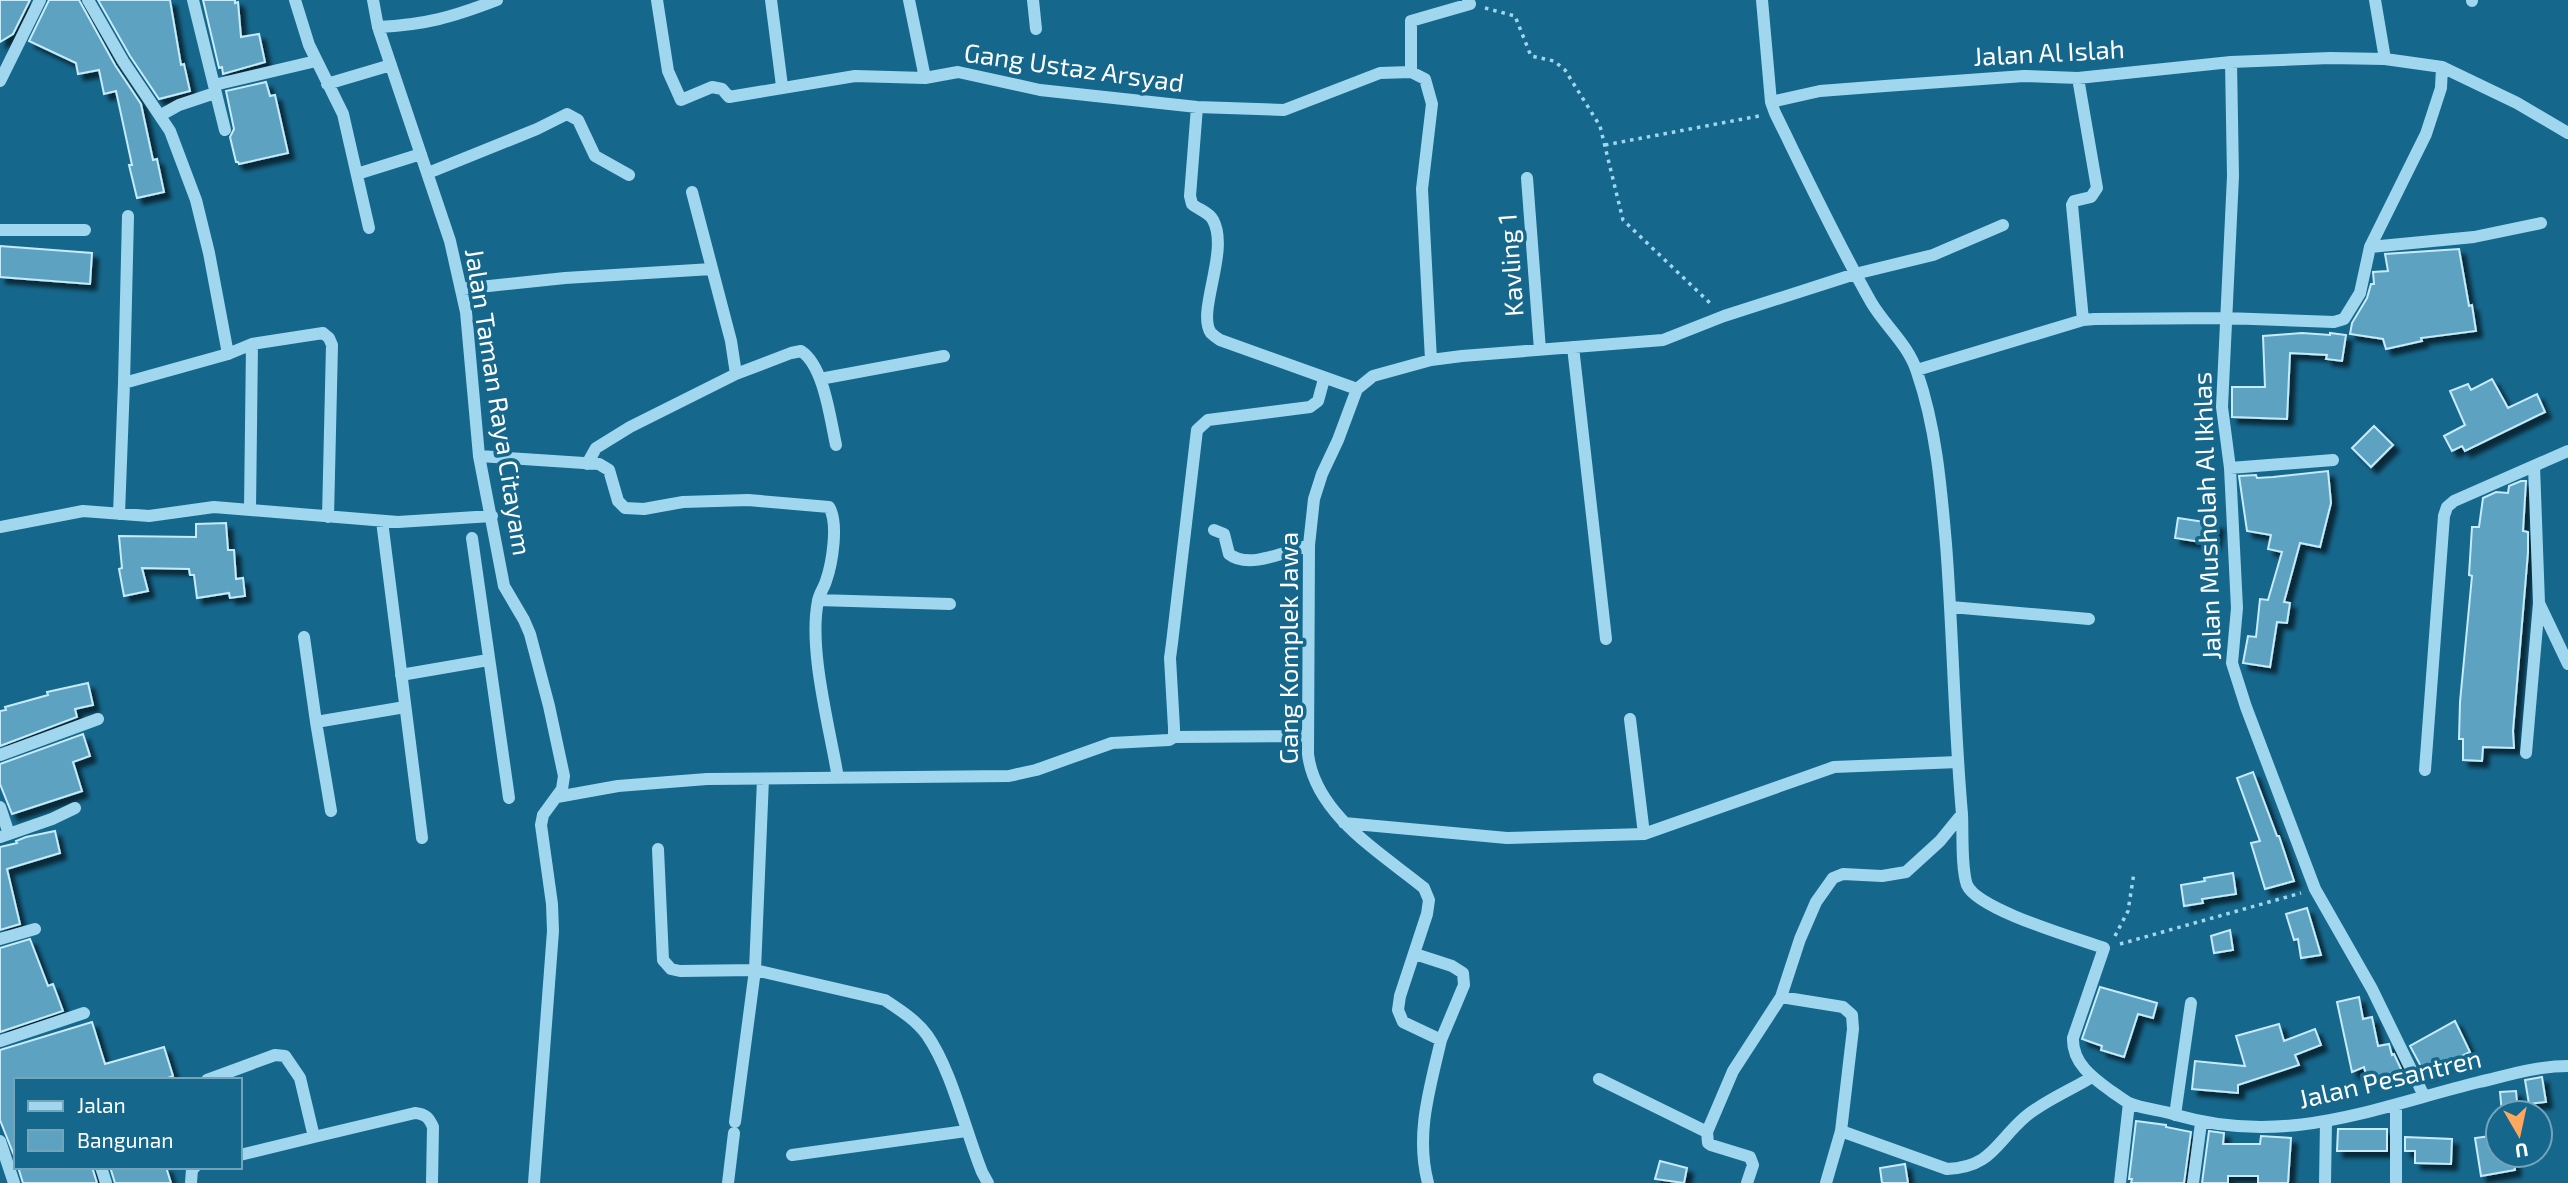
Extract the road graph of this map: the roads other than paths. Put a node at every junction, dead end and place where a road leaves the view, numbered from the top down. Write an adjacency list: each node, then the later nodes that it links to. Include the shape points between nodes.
1 (40, 0): 17 (street)
2 (88, 0): 31 (street)
3 (193, 0): 28 (street)
4 (295, 0): 18 (street)
5 (373, 0): 14 (street, Jalan Taman Raya Citayam)
6 (497, 0): 14 (street, via 439,21)
7 (657, 0): 27 (street, Gang Ustaz Arsyad, via 668,71 681,100 712,87 729,97)
8 (771, 0): 27 (street)
9 (909, 0): 23 (street)
10 (1033, 0): 15 (street)
11 (1762, 0): 30 (street)
12 (2375, 0): 16 (street)
13 (1469, 2): 22 (street, via 1411,21)
14 (378, 27): 20 (street, Jalan Taman Raya Citayam)
15 (1036, 29)
16 (2385, 59): 19 (street, Jalan Al Islah); 21 (street, Jalan Al Islah)
17 (3, 61): 25 (street)
18 (316, 61): 26 (street); 28 (street)
19 (2231, 62): 24 (street, Jalan Al Islah); 50 (street, Jalan Musholah Al Ikhlas, via 2233,176)
20 (391, 65): 26 (street); 34 (street, Jalan Taman Raya Citayam)
21 (2442, 67): 33 (street); 46 (street, via 2441,88 2426,134)
22 (1411, 72): 29 (street, Gang Ustaz Arsyad, via 1380,73 1284,110); 57 (street, via 1425,79 1432,104 1422,189)
23 (925, 78): 27 (street, Gang Ustaz Arsyad, via 861,75); 29 (street, Gang Ustaz Arsyad, via 958,72 1040,90)
24 (2078, 78): 30 (street, Jalan Al Islah, via 2024,76 1820,91); 51 (street, via 2097,188 2091,197 2072,205)
25 (0, 80)
26 (327, 83): 36 (street, via 343,114)
27 (782, 86)
28 (214, 89): 31 (street); 32 (street)
29 (1196, 107): 61 (street, via 1190,196 1192,204 1213,219 1219,248 1208,321 1211,332 1220,340)
30 (1773, 107): 48 (street)
31 (161, 115): 55 (street, via 196,200)
32 (225, 130)
33 (2568, 134)
34 (421, 154): 35 (street, Jalan Taman Raya Citayam); 36 (street)
35 (428, 173): 37 (street, via 567,114 578,120 596,156); 49 (street, Jalan Taman Raya Citayam)
36 (358, 174): 43 (street)
37 (629, 175)
38 (1527, 178): 54 (street, Kavling 1)
39 (692, 192): 47 (street)
40 (128, 216): 62 (street)
41 (2541, 223): 46 (street, via 2474,237)
42 (2003, 225): 48 (street, via 1933,255)
43 (369, 228)
44 (0, 230): 45 (street)
45 (85, 230)
46 (2370, 247): 50 (street, via 2360,293 2344,319)
47 (712, 269): 49 (street); 59 (street)
48 (1855, 274): 53 (street, via 1663,340); 58 (street)
49 (461, 289): 66 (street, Jalan Taman Raya Citayam)
50 (2225, 318): 51 (street); 70 (street, Jalan Musholah Al Ikhlas, via 2222,407)
51 (2083, 320): 58 (street)
52 (252, 344): 55 (street); 71 (street); 74 (street, via 323,333 329,338)
53 (1573, 347): 54 (street); 86 (street)
54 (1541, 350): 57 (street)
55 (228, 354): 62 (street)
56 (944, 356): 60 (street)
57 (1431, 360): 63 (street, via 1373,376)
58 (1917, 370): 83 (street, via 1935,441)
59 (736, 374): 60 (street, via 801,351); 68 (street, via 619,434 596,448)
60 (820, 379): 64 (street)
61 (1324, 379): 63 (street); 95 (street, via 1318,401 1310,407 1208,420 1197,429 1170,658)
62 (124, 383): 72 (street)
63 (1357, 389): 79 (street, Gang Komplek Jawa, via 1318,485)
64 (836, 445)
65 (2567, 453): 69 (street)
66 (479, 456): 68 (street); 73 (street, Jalan Taman Raya Citayam)
67 (2333, 460): 70 (street)
68 (587, 464): 80 (street, via 609,470 618,501 634,510 683,502 748,500 829,507 833,514 832,556)
69 (2534, 467): 81 (street); 99 (street, via 2454,501 2444,516)
70 (2230, 468): 126 (street, Jalan Musholah Al Ikhlas, via 2237,608 2232,663 2315,889 2372,989)
71 (250, 509): 72 (street); 74 (street)
72 (119, 514): 76 (street, via 83,511)
73 (492, 516): 75 (street); 102 (street, Jalan Taman Raya Citayam, via 504,586 524,620 549,706 564,776)
74 (328, 517): 75 (street)
75 (382, 521): 89 (street)
76 (0, 527)
77 (1214, 530): 79 (street, via 1224,534 1229,554 1241,560)
78 (472, 538): 87 (street)
79 (1309, 545): 94 (street, Gang Komplek Jawa)
80 (818, 600): 82 (street); 100 (street, via 816,649)
81 (2539, 603): 88 (street); 96 (street)
82 (950, 604)
83 (1951, 607): 84 (street); 98 (street)
84 (2089, 619)
85 (303, 637): 93 (street)
86 (1606, 639)
87 (488, 660): 89 (street); 103 (street)
88 (2568, 663)
89 (401, 675): 90 (street)
90 (405, 707): 93 (street); 111 (street)
91 (98, 719): 97 (street)
92 (1630, 719): 109 (street)
93 (316, 722): 106 (street)
94 (1308, 736): 95 (street); 108 (street, Gang Komplek Jawa, via 1310,772)
95 (1174, 737): 100 (street, via 1112,743 1009,776)
96 (2526, 754)
97 (0, 755)
98 (1958, 762): 107 (street); 109 (street, via 1834,767)
99 (2425, 770)
100 (838, 778): 101 (street)
101 (763, 779): 102 (street, via 618,786); 116 (street)
102 (557, 797): 143 (street, Jalan Taman Raya Citayam, via 541,825 553,931)
103 (509, 798)
104 (0, 807): 110 (street)
105 (75, 808): 110 (street)
106 (331, 811)
107 (1962, 814): 117 (street, via 1906,872 1833,878 1816,902); 123 (street, Jalan Pesantren, via 1966,881 1971,892 1999,910 2104,948 2073,1038 2076,1056)
108 (1344, 823): 109 (street, via 1507,838); 115 (street, Gang Komplek Jawa, via 1424,888 1429,900)
109 (1644, 834)
110 (4, 835)
111 (422, 838)
112 (657, 849): 116 (street, via 663,960 671,970)
113 (35, 929): 114 (street)
114 (0, 939)
115 (1415, 954): 120 (street, Gang Komplek Jawa, via 1398,1010 1403,1022); 120 (street, via 1462,973 1464,985)
116 (754, 970): 133 (street, via 885,1000 902,1011 933,1044); 144 (street)
117 (1781, 997): 132 (street, via 1843,1007 1852,1015); 134 (street, via 1732,1070)
118 (2191, 1003): 129 (street)
119 (84, 1013): 121 (street)
120 (1441, 1040): 146 (street, via 1422,1125)
121 (0, 1041)
122 (2568, 1066): 126 (street, Jalan Pesantren, via 2545,1066)
123 (2092, 1077): 127 (street, Jalan Pesantren); 140 (street, via 2026,1116 1980,1162)
124 (212, 1078): 135 (street, via 275,1055 285,1056 300,1078)
125 (1599, 1079): 134 (street)
126 (2424, 1096): 128 (street, Jalan Pesantren)
127 (2129, 1103): 129 (street, Jalan Pesantren); 150 (street)
128 (2396, 1106): 130 (street, Jalan Pesantren); 153 (street)
129 (2175, 1115): 131 (street, Jalan Pesantren)
130 (2326, 1122): 131 (street, Jalan Pesantren, via 2246,1128); 152 (street)
131 (2201, 1123): 151 (street)
132 (1841, 1130): 140 (street); 148 (street)
133 (966, 1131): 138 (street); 145 (street)
134 (1707, 1132): 147 (street, via 1711,1145 1750,1157 1753,1165)
135 (314, 1137): 137 (street); 142 (street, via 423,1113 433,1127)
136 (0, 1140): 139 (street)
137 (242, 1155)
138 (792, 1155)
139 (4, 1167): 141 (street)
140 (1947, 1169): 149 (street)
141 (14, 1183)
142 (432, 1183)
143 (534, 1183)
144 (728, 1183)
145 (988, 1183)
146 (1428, 1183)
147 (1747, 1183)
148 (1826, 1183)
149 (1946, 1183)
150 (2120, 1183)
151 (2193, 1183)
152 (2325, 1183)
153 (2396, 1183)

